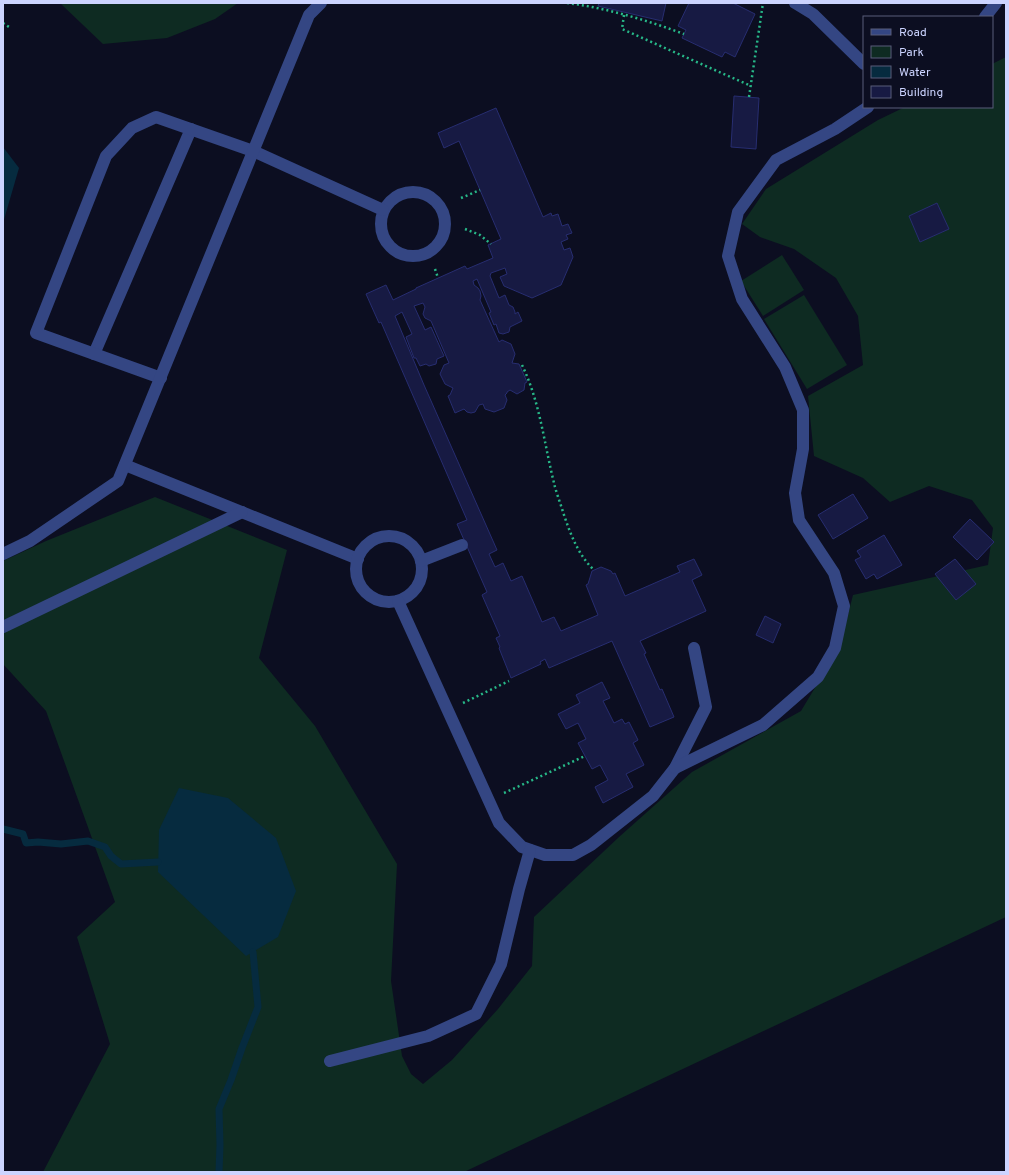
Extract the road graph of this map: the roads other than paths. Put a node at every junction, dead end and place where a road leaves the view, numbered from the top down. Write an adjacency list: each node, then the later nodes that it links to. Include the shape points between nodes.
1 (321, 3): 8 (lane, via 309,15)
2 (795, 3): 5 (lane, via 813,14)
3 (996, 3): 4 (lane)
4 (986, 16)
5 (863, 63)
6 (866, 108): 21 (lane, via 835,129 776,160 738,212 728,256 742,299 785,366 803,410 803,449 795,493 799,520 834,573 844,606 835,648 818,676 763,725)
7 (190, 129): 8 (lane); 10 (lane); 10 (lane, via 156,117 132,128 106,156 36,333)
8 (253, 151): 9 (lane); 11 (lane)
9 (383, 210): 9 (lane, via 380,225 384,240 391,249 400,254 410,257 431,252 444,235 443,214 438,204 430,197 409,192 390,201)
10 (94, 354): 11 (lane)
11 (161, 378): 12 (lane)
12 (125, 465): 13 (lane); 15 (lane, via 118,481 30,541)
13 (242, 512): 16 (lane); 19 (lane)
14 (462, 545): 17 (lane)
15 (3, 554)
16 (358, 559): 17 (lane, via 370,542 390,536 403,540 414,548); 18 (lane, via 358,582 368,595 382,602)
17 (421, 561): 18 (lane, via 421,578 418,586)
18 (398, 601): 22 (lane, via 499,823 522,847)
19 (3, 627)
20 (694, 648): 21 (lane, via 706,707)
21 (675, 768): 22 (lane, via 653,796 591,845 573,855 545,855)
22 (530, 850): 23 (lane, via 501,964 476,1014 428,1036)
23 (330, 1061)

